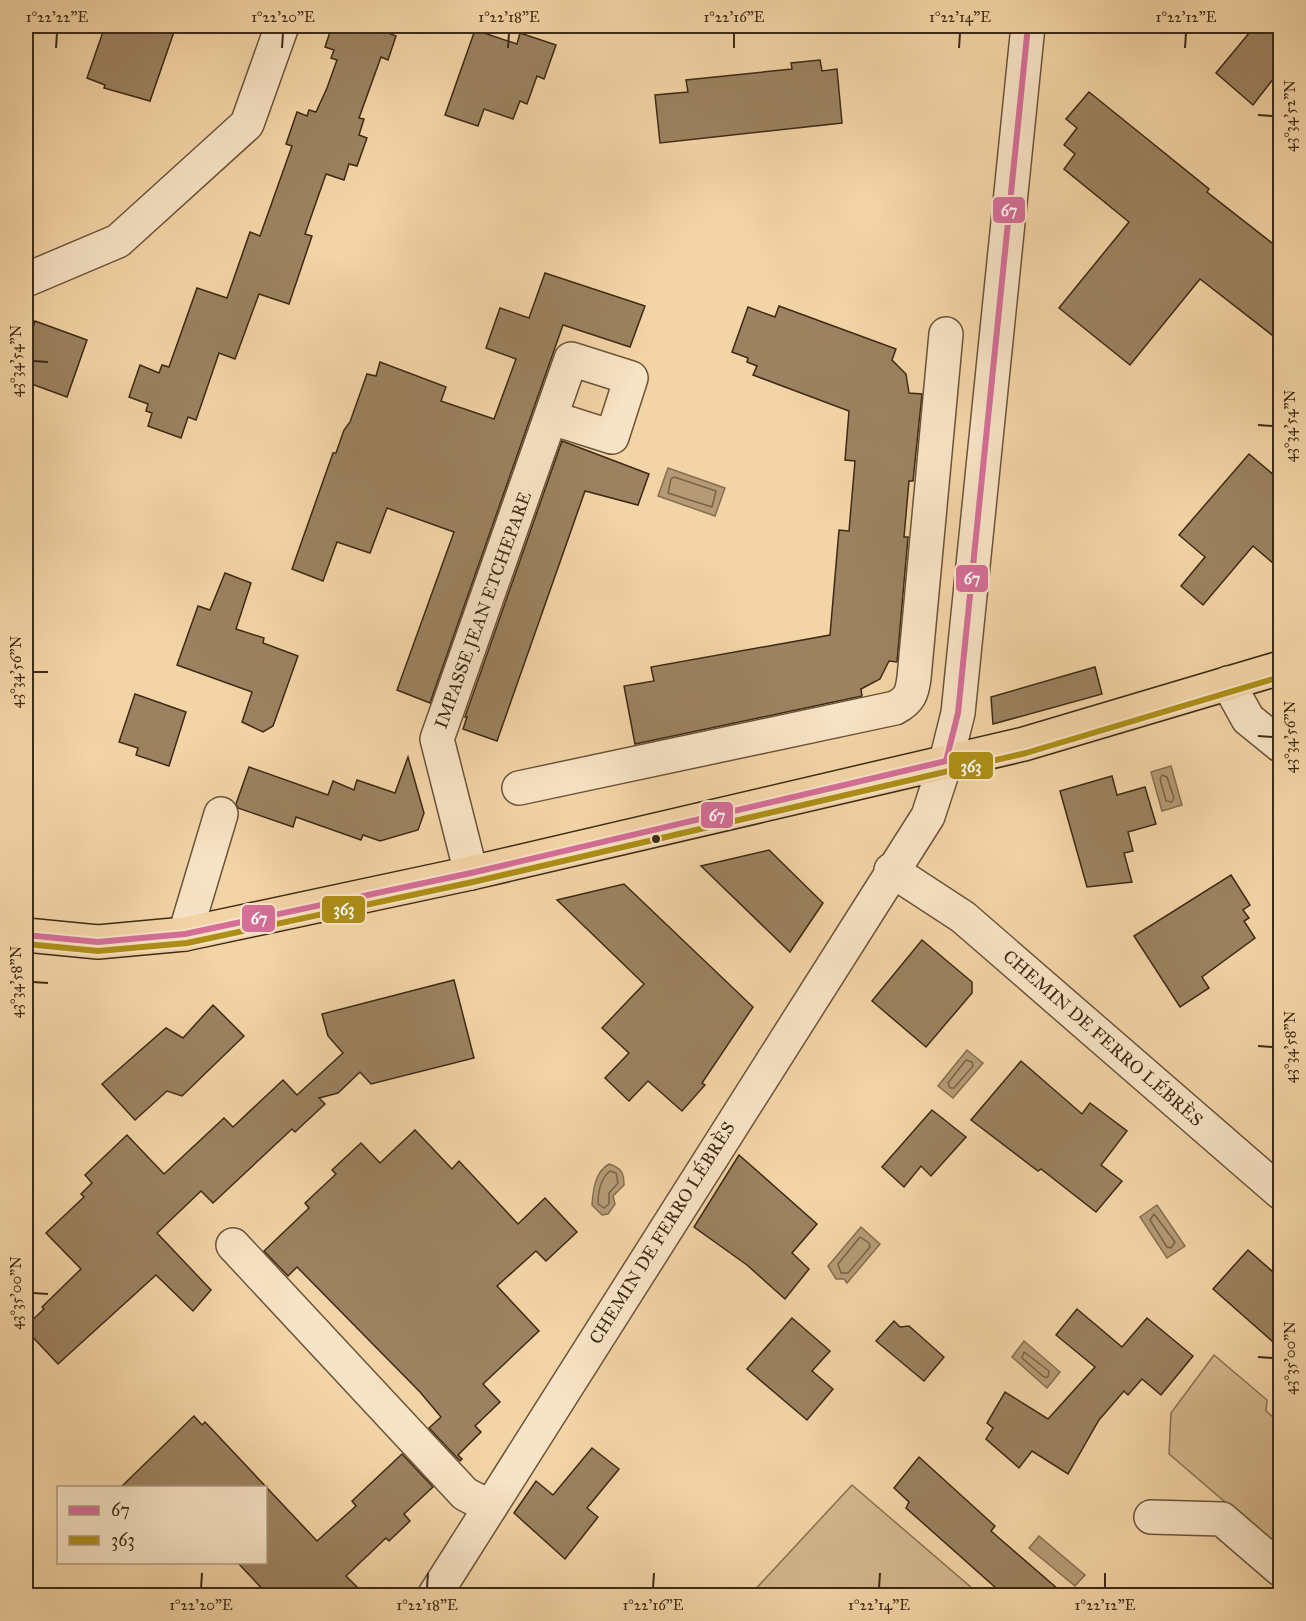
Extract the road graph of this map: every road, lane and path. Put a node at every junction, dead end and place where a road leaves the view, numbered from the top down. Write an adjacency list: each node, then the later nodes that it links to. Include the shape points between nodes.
1 (282, 26): 3 (street, via 247,124 118,241)
2 (1029, 26): 9 (street, CHEMIN DE FERRO LÉBRÈS, via 958,713)
3 (26, 280)
4 (946, 334): 10 (street, via 914,678 912,694 906,702 895,708)
5 (552, 418): 13 (street, IMPASSE JEAN ETCHEPARE, via 437,739)
6 (1281, 668): 7 (main road)
7 (1228, 683): 8 (street, via 1248,719); 9 (main road, via 1024,744)
8 (1281, 745)
9 (946, 761): 12 (street, CHEMIN DE FERRO LÉBRÈS, via 928,816); 13 (main road)
10 (519, 788)
11 (221, 814): 14 (street)
12 (891, 870): 16 (street, CHEMIN DE FERRO LÉBRÈS, via 963,916); 18 (street, CHEMIN DE FERRO LÉBRÈS)
13 (471, 873): 14 (main road)
14 (185, 934): 15 (main road, via 98,942)
15 (26, 935)
16 (1281, 1192)
17 (232, 1245): 18 (street, via 465,1494)
18 (490, 1507): 21 (street, CHEMIN DE FERRO LÉBRÈS)
19 (1150, 1517): 20 (street, via 1222,1519)
20 (1281, 1569)
21 (434, 1596)

